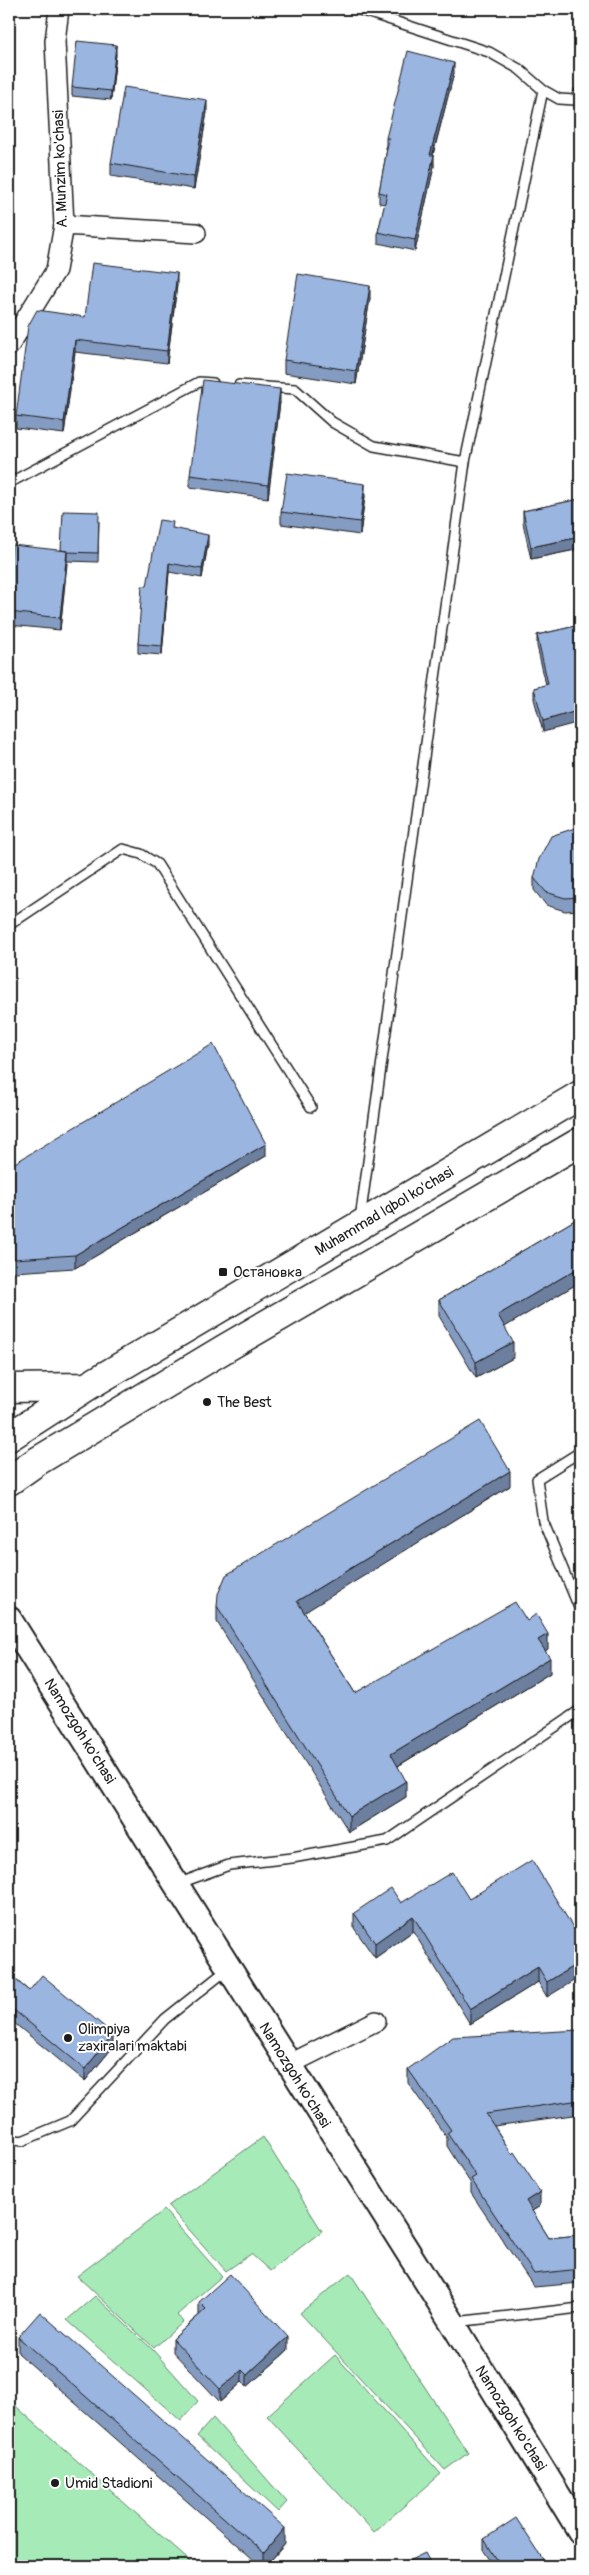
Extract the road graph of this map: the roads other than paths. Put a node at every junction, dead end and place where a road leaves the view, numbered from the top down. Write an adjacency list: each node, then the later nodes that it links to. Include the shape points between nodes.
1 (58, 9): 6 (street, A. Munzim ko'chasi, via 55,41)
2 (357, 9): 3 (lane, via 489,52 519,69)
3 (543, 90): 5 (lane, via 559,98); 9 (lane)
4 (580, 91): 5 (lane)
5 (578, 101)
6 (64, 225): 7 (street); 8 (street, A. Munzim ko'chasi, via 56,270)
7 (196, 233)
8 (9, 346)
9 (465, 462): 10 (lane, via 374,446 332,422 295,389 199,382); 15 (lane)
10 (9, 483)
11 (9, 925): 13 (lane, via 123,849 141,854 157,864)
12 (580, 1095): 15 (main road, Muhammad Iqbol ko'chasi)
13 (311, 1107)
14 (580, 1142): 20 (main road, via 224,1349)
15 (360, 1226): 16 (main road, Muhammad Iqbol ko'chasi)
16 (88, 1386): 17 (main road); 18 (main road, Muhammad Iqbol ko'chasi)
17 (9, 1388)
18 (9, 1437)
19 (580, 1452): 21 (lane, via 537,1479 542,1521)
20 (9, 1481)
21 (580, 1610)
22 (9, 1619): 24 (street, Namozgoh ko'chasi)
23 (580, 1710): 24 (lane, via 387,1841 292,1858 229,1865)
24 (177, 1884): 25 (street, Namozgoh ko'chasi)
25 (229, 1968): 27 (street, Namozgoh ko'chasi); 28 (lane, via 165,2019 70,2121 22,2141)
26 (376, 2021): 27 (street)
27 (288, 2065): 30 (street, Namozgoh ko'chasi)
28 (9, 2140)
29 (580, 2308): 30 (lane)
30 (452, 2322): 31 (street, Namozgoh ko'chasi)
31 (580, 2531)

